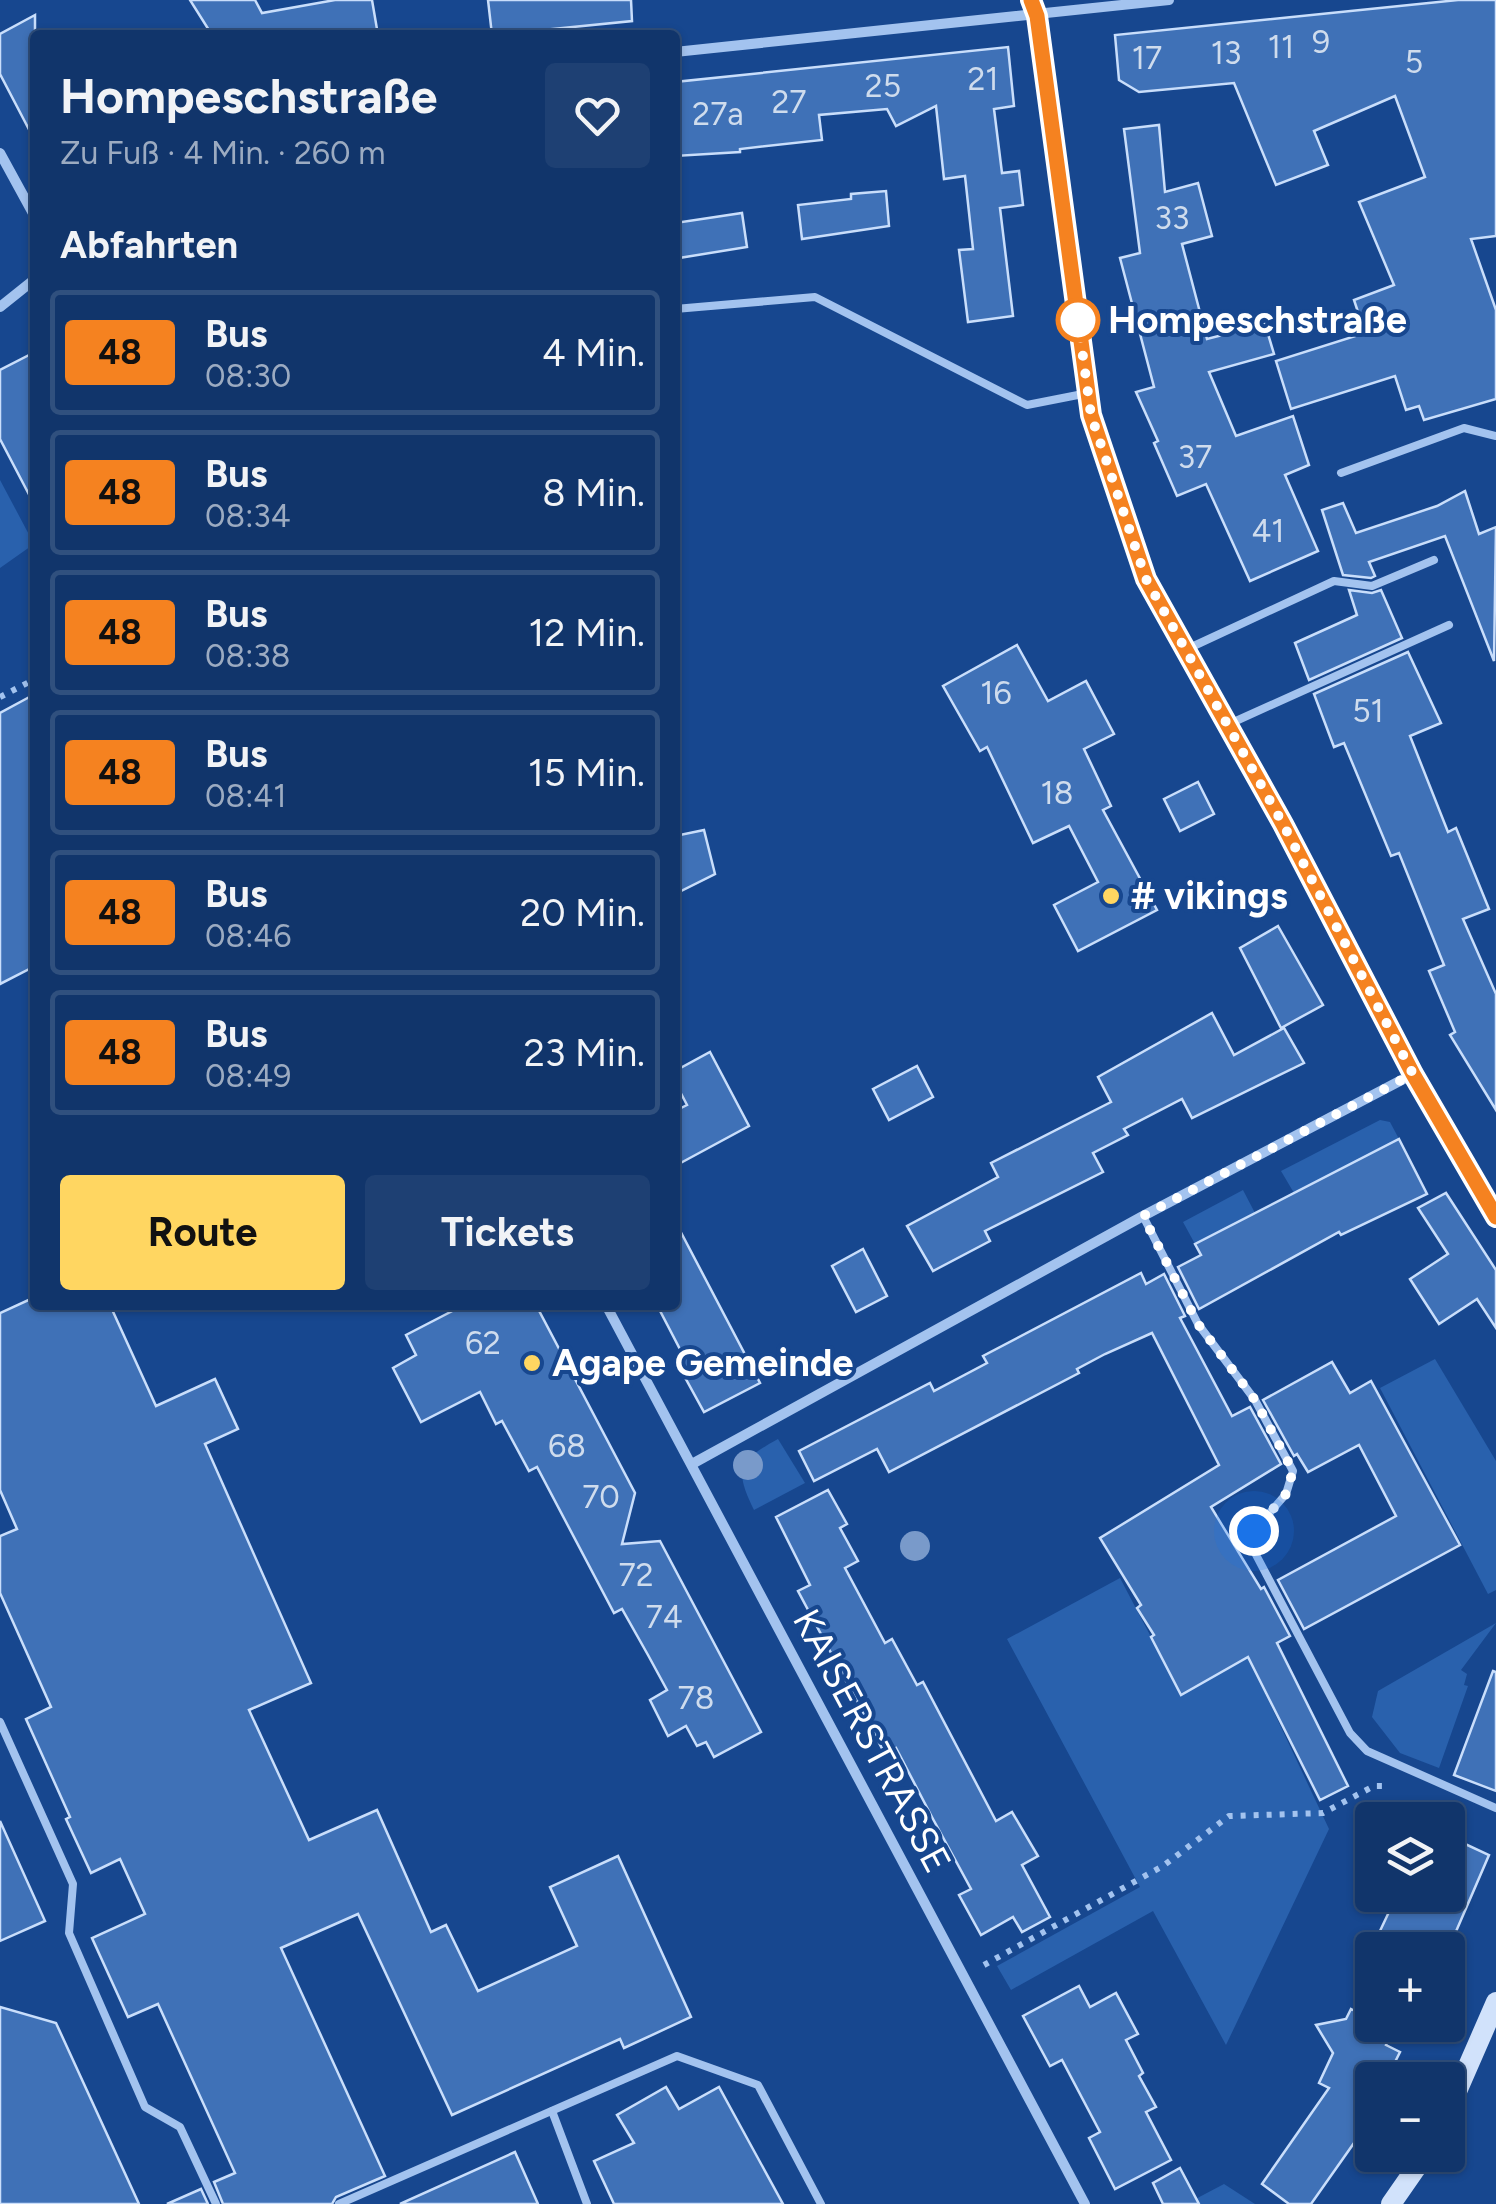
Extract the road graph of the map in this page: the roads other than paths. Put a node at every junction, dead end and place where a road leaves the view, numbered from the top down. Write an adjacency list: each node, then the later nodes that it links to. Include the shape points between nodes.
1 (1031, 0): 3 (street)
2 (1168, 0): 3 (street)
3 (1037, 16): 4 (street); 10 (street)
4 (680, 52)
5 (0, 153): 6 (street)
6 (30, 209)
7 (30, 283): 8 (street)
8 (0, 307)
9 (680, 308): 10 (lane, via 815,297 1027,405)
10 (1088, 393): 15 (street, via 1146,579)
11 (1496, 436): 12 (lane, via 1464,428)
12 (1341, 473)
13 (1434, 560): 15 (lane, via 1372,586 1334,581)
14 (1448, 625): 16 (lane)
15 (1185, 650): 16 (street)
16 (1227, 725): 17 (street)
17 (1413, 1074): 18 (street); 19 (street)
18 (1143, 1216): 21 (street); 23 (lane, via 1198,1324 1255,1400 1293,1471 1286,1494 1254,1531 1254,1551 1350,1733 1367,1751)
19 (1496, 1216)
20 (609, 1310): 21 (street, KAISERSTRASSE)
21 (692, 1464): 32 (street, KAISERSTRASSE)
22 (0, 1722): 28 (lane, via 73,1884 69,1933 144,2107 180,2127)
23 (1496, 1808)
24 (1496, 2002): 25 (main road)
25 (1465, 2073)
26 (552, 2111): 29 (lane); 30 (lane); 31 (lane, via 678,2056 758,2085)
27 (1413, 2172): 33 (main road)
28 (216, 2204)
29 (340, 2204)
30 (587, 2204)
31 (821, 2204)
32 (1085, 2204)
33 (1391, 2204)

